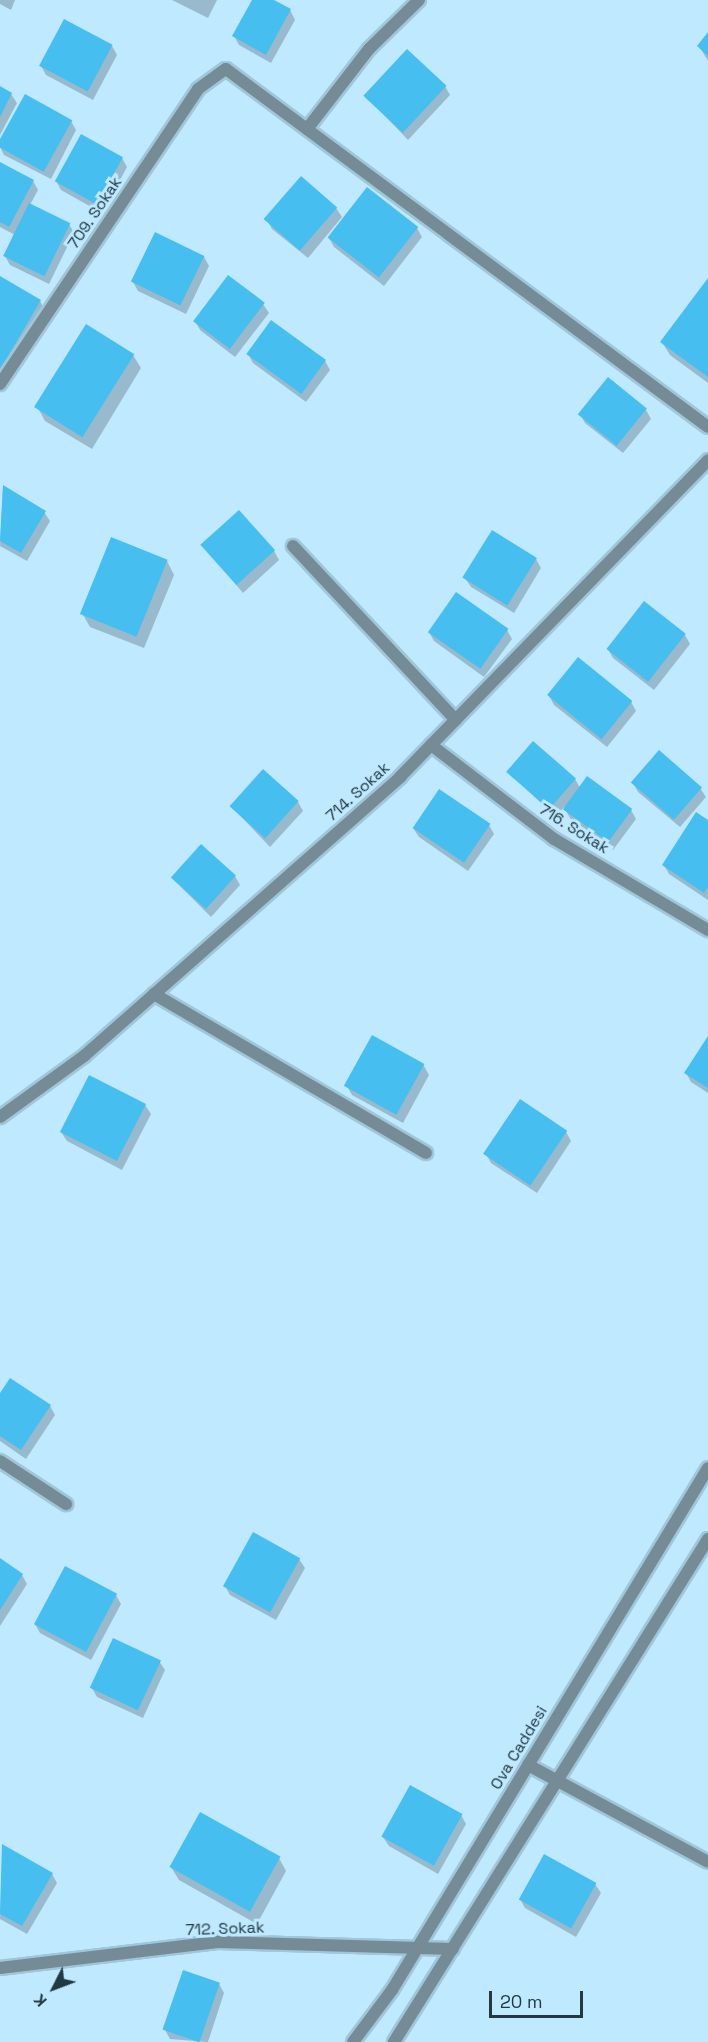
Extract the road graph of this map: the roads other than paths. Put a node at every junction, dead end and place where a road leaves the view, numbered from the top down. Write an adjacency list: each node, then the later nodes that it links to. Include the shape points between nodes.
1 (418, 0): 2 (street, via 369,49)
2 (307, 129): 3 (street, 709. Sokak, via 226,69 198,89); 4 (street)
3 (0, 384)
4 (708, 427)
5 (708, 460): 7 (street, 714. Sokak)
6 (293, 546): 7 (street)
7 (456, 720): 8 (street, 714. Sokak)
8 (431, 746): 9 (street, 716. Sokak, via 554,839); 10 (street, 714. Sokak)
9 (708, 930)
10 (154, 994): 11 (street, 714. Sokak, via 84,1056); 12 (street)
11 (0, 1117)
12 (426, 1153)
13 (0, 1461): 15 (street)
14 (708, 1468): 17 (street, Ova Caddesi)
15 (66, 1504)
16 (708, 1539): 18 (street)
17 (528, 1765): 18 (street); 20 (street, Ova Caddesi)
18 (559, 1782): 19 (street); 21 (street)
19 (708, 1862)
20 (418, 1947): 21 (street, 712. Sokak); 22 (street, 712. Sokak, via 219,1942); 23 (street, Ova Caddesi)
21 (453, 1948): 24 (street)
22 (0, 1968)
23 (353, 2042)
24 (393, 2042)

